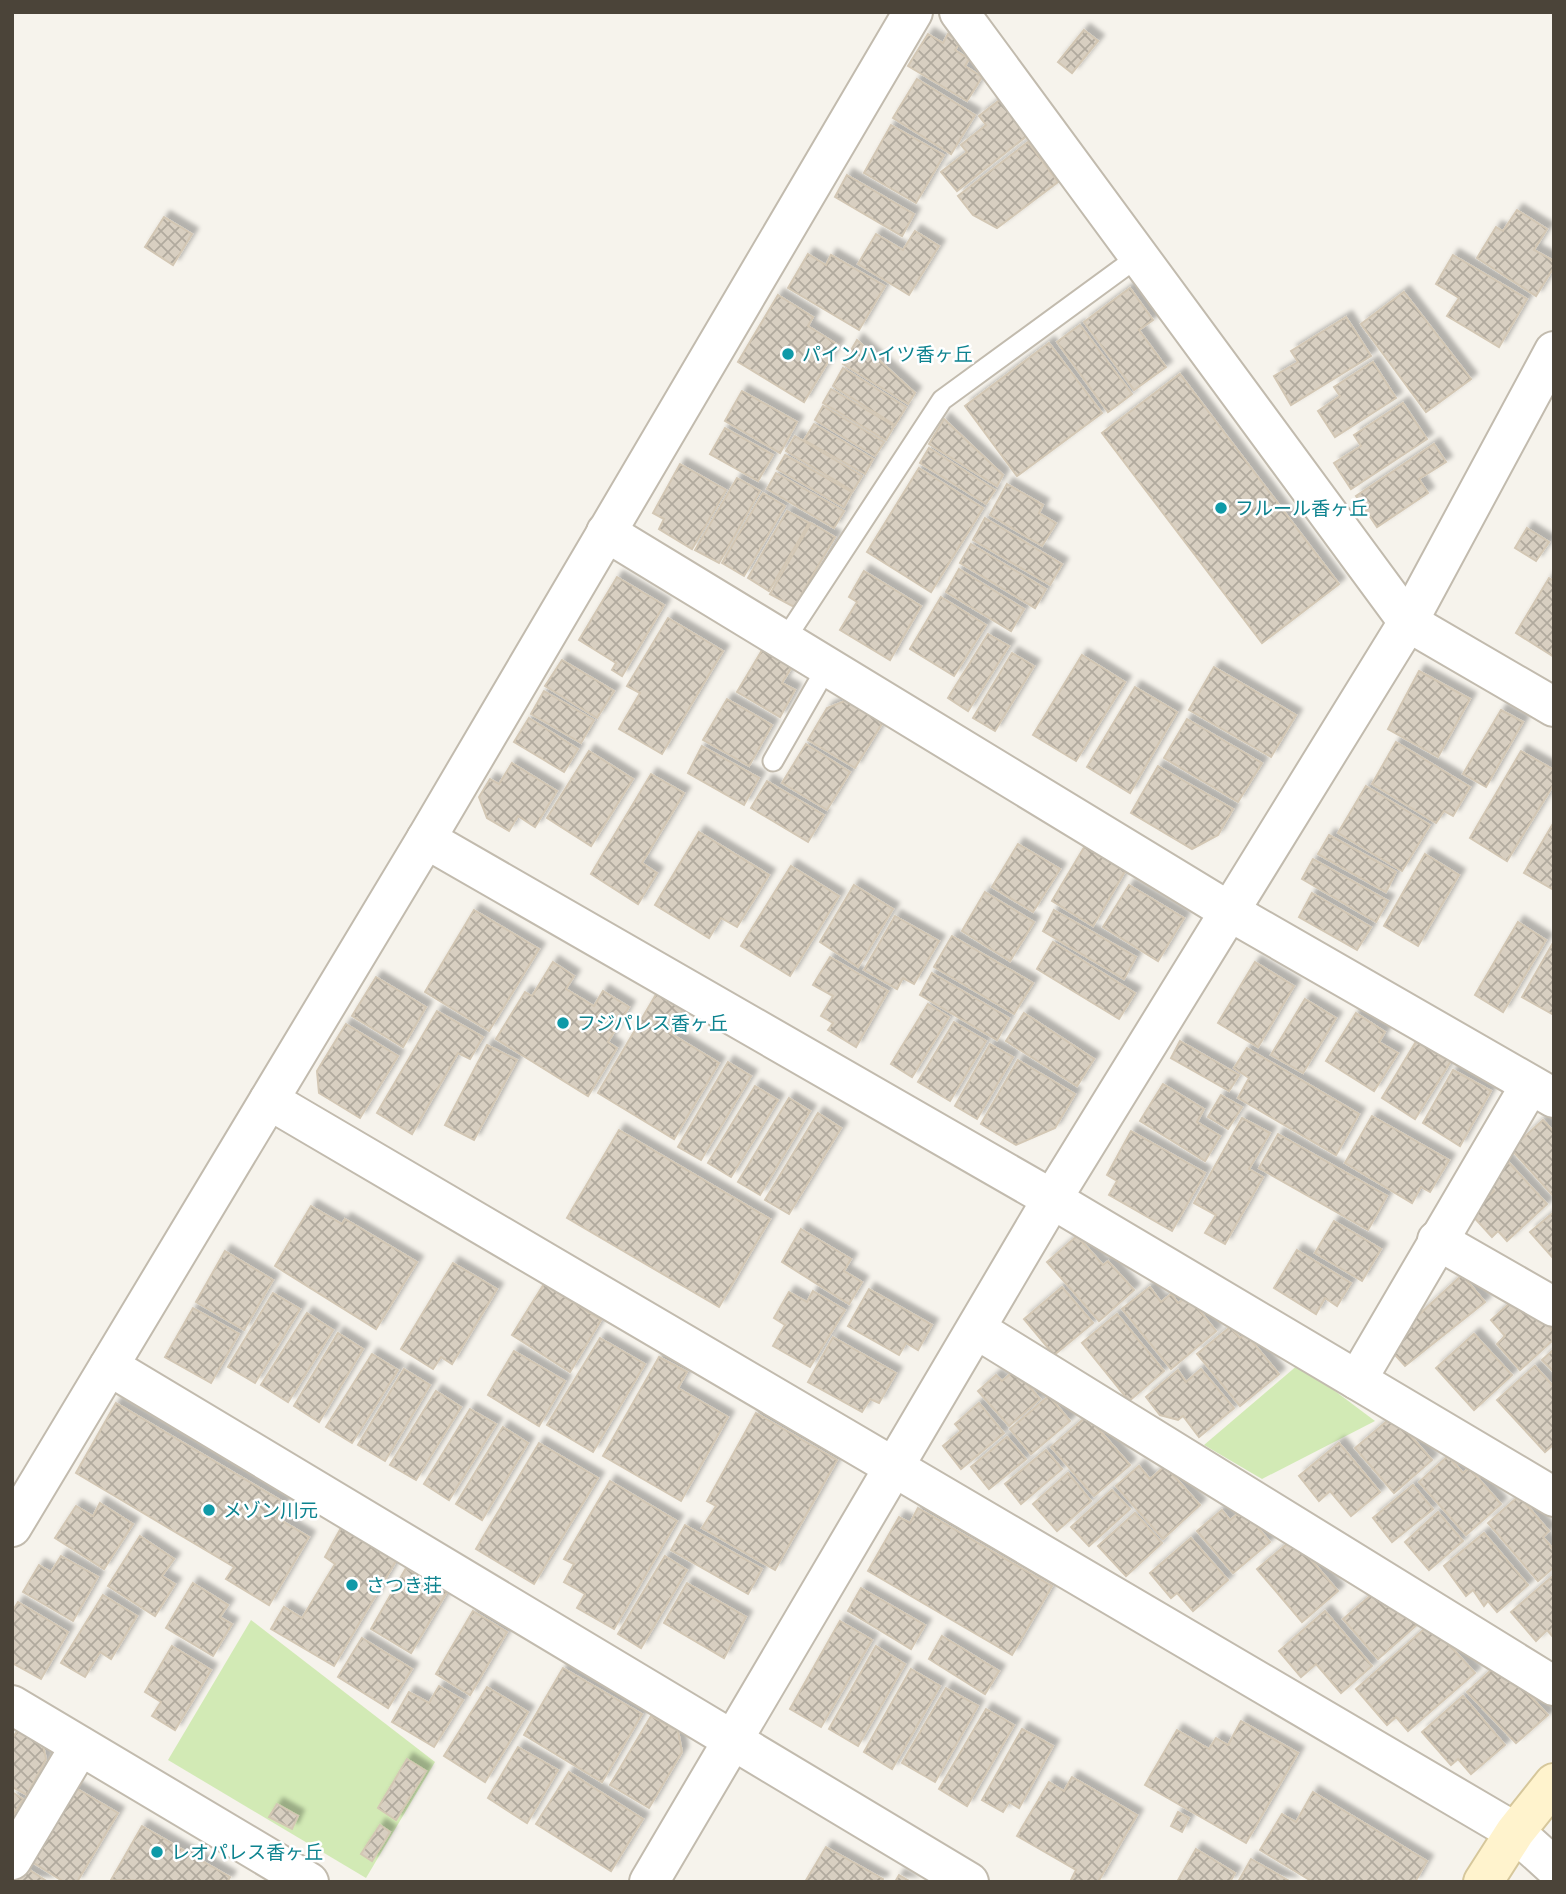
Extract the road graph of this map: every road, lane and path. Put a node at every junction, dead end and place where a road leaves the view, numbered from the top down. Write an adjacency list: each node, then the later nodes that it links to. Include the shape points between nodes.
1 (913, 12): 5 (street)
2 (959, 12): 3 (street)
3 (1139, 256): 6 (street); 7 (lane, via 942,400)
4 (1554, 351): 6 (street)
5 (606, 532): 7 (street); 11 (street)
6 (1408, 622): 9 (street); 12 (street)
7 (784, 641): 8 (street)
8 (827, 667): 10 (lane); 12 (street)
9 (1554, 707)
10 (773, 761)
11 (426, 839): 14 (street); 15 (street)
12 (1227, 910): 13 (street); 15 (street)
13 (1542, 1091): 16 (street)
14 (269, 1100): 19 (street); 21 (street)
15 (1052, 1199): 18 (street); 20 (street)
16 (1437, 1240): 17 (street); 20 (street)
17 (1554, 1307)
18 (976, 1329): 21 (street); 24 (street)
19 (109, 1366): 23 (street); 26 (street)
20 (1357, 1380): 22 (street)
21 (896, 1467): 26 (street); 29 (street)
22 (1554, 1497)
23 (12, 1527)
24 (1554, 1686)
25 (12, 1705): 27 (street)
26 (733, 1741): 33 (street); 34 (street)
27 (80, 1746): 30 (street); 32 (street)
28 (1554, 1783): 29 (street)
29 (1515, 1832): 31 (street); 35 (street)
30 (12, 1860)
31 (1554, 1867)
32 (309, 1882)
33 (649, 1882)
34 (969, 1882)
35 (1483, 1882)

